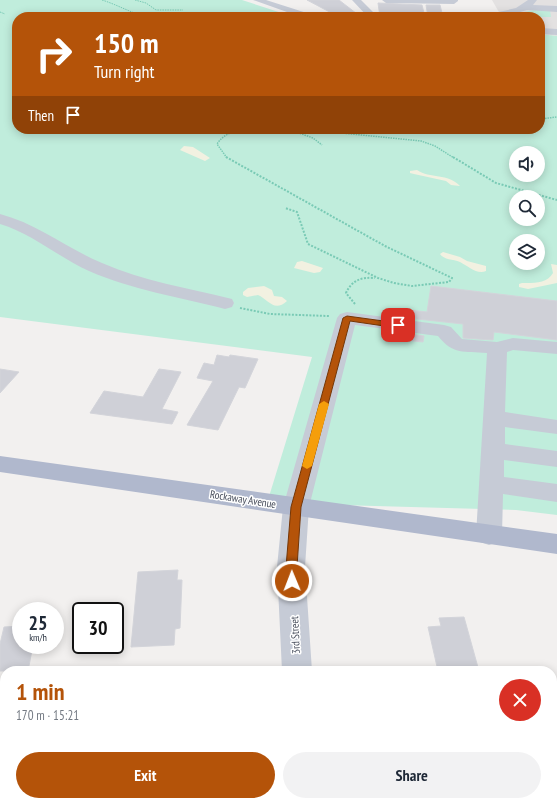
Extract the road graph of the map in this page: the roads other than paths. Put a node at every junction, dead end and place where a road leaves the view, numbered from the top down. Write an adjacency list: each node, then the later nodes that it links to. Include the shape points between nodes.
1 (257, 0): 9 (street)
2 (356, 0): 10 (street)
3 (386, 0): 5 (street)
4 (533, 0): 7 (street)
5 (454, 1): 11 (street)
6 (508, 5): 7 (street)
7 (524, 8): 8 (street); 12 (street)
8 (557, 9)
9 (294, 12)
10 (368, 12)
11 (459, 12)
12 (508, 12)
13 (545, 31): 14 (street)
14 (557, 32)
15 (0, 219): 16 (street, via 27,227 73,257 97,267 130,279)
16 (225, 303)
17 (497, 348): 18 (street, via 513,344); 19 (street); 26 (street, 3rd Street, via 454,343 444,331 357,320)
18 (557, 348)
19 (494, 418): 20 (street); 21 (street)
20 (557, 426)
21 (493, 451): 22 (street); 24 (street)
22 (557, 460)
23 (0, 464): 26 (main road, Rockaway Avenue)
24 (491, 484): 25 (street); 27 (street)
25 (557, 493)
26 (296, 507): 27 (main road, Rockaway Avenue); 29 (street, 3rd Street, via 291,567)
27 (489, 535): 28 (main road, Rockaway Avenue)
28 (557, 544)
29 (297, 666)

